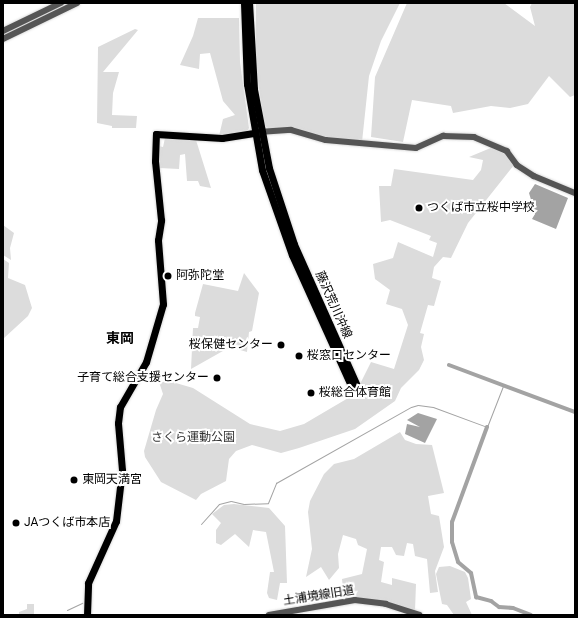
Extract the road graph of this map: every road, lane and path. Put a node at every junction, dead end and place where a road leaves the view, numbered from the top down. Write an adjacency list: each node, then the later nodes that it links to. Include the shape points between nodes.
1 (61, 3): 5 (street)
2 (77, 3): 6 (street)
3 (244, 3): 7 (main road, 藤沢荒川沖線, via 247,84)
4 (249, 3): 7 (main road, 藤沢荒川沖線, via 250,60)
5 (3, 31)
6 (3, 39)
7 (257, 132): 7 (main road, 藤沢荒川沖線, via 283,215 358,388 352,390 289,248 262,170); 8 (street, via 291,130 326,140 416,148 443,136 474,137 503,148 517,165 534,176); 9 (main road, via 222,138 156,134 154,161 161,220 158,240 163,304 146,362 120,407 118,424 122,470 116,521 88,583)
8 (575, 193)
9 (87, 615)
10 (269, 615): 11 (street, 土浦境線旧道, via 355,600 386,604)
11 (418, 615)

